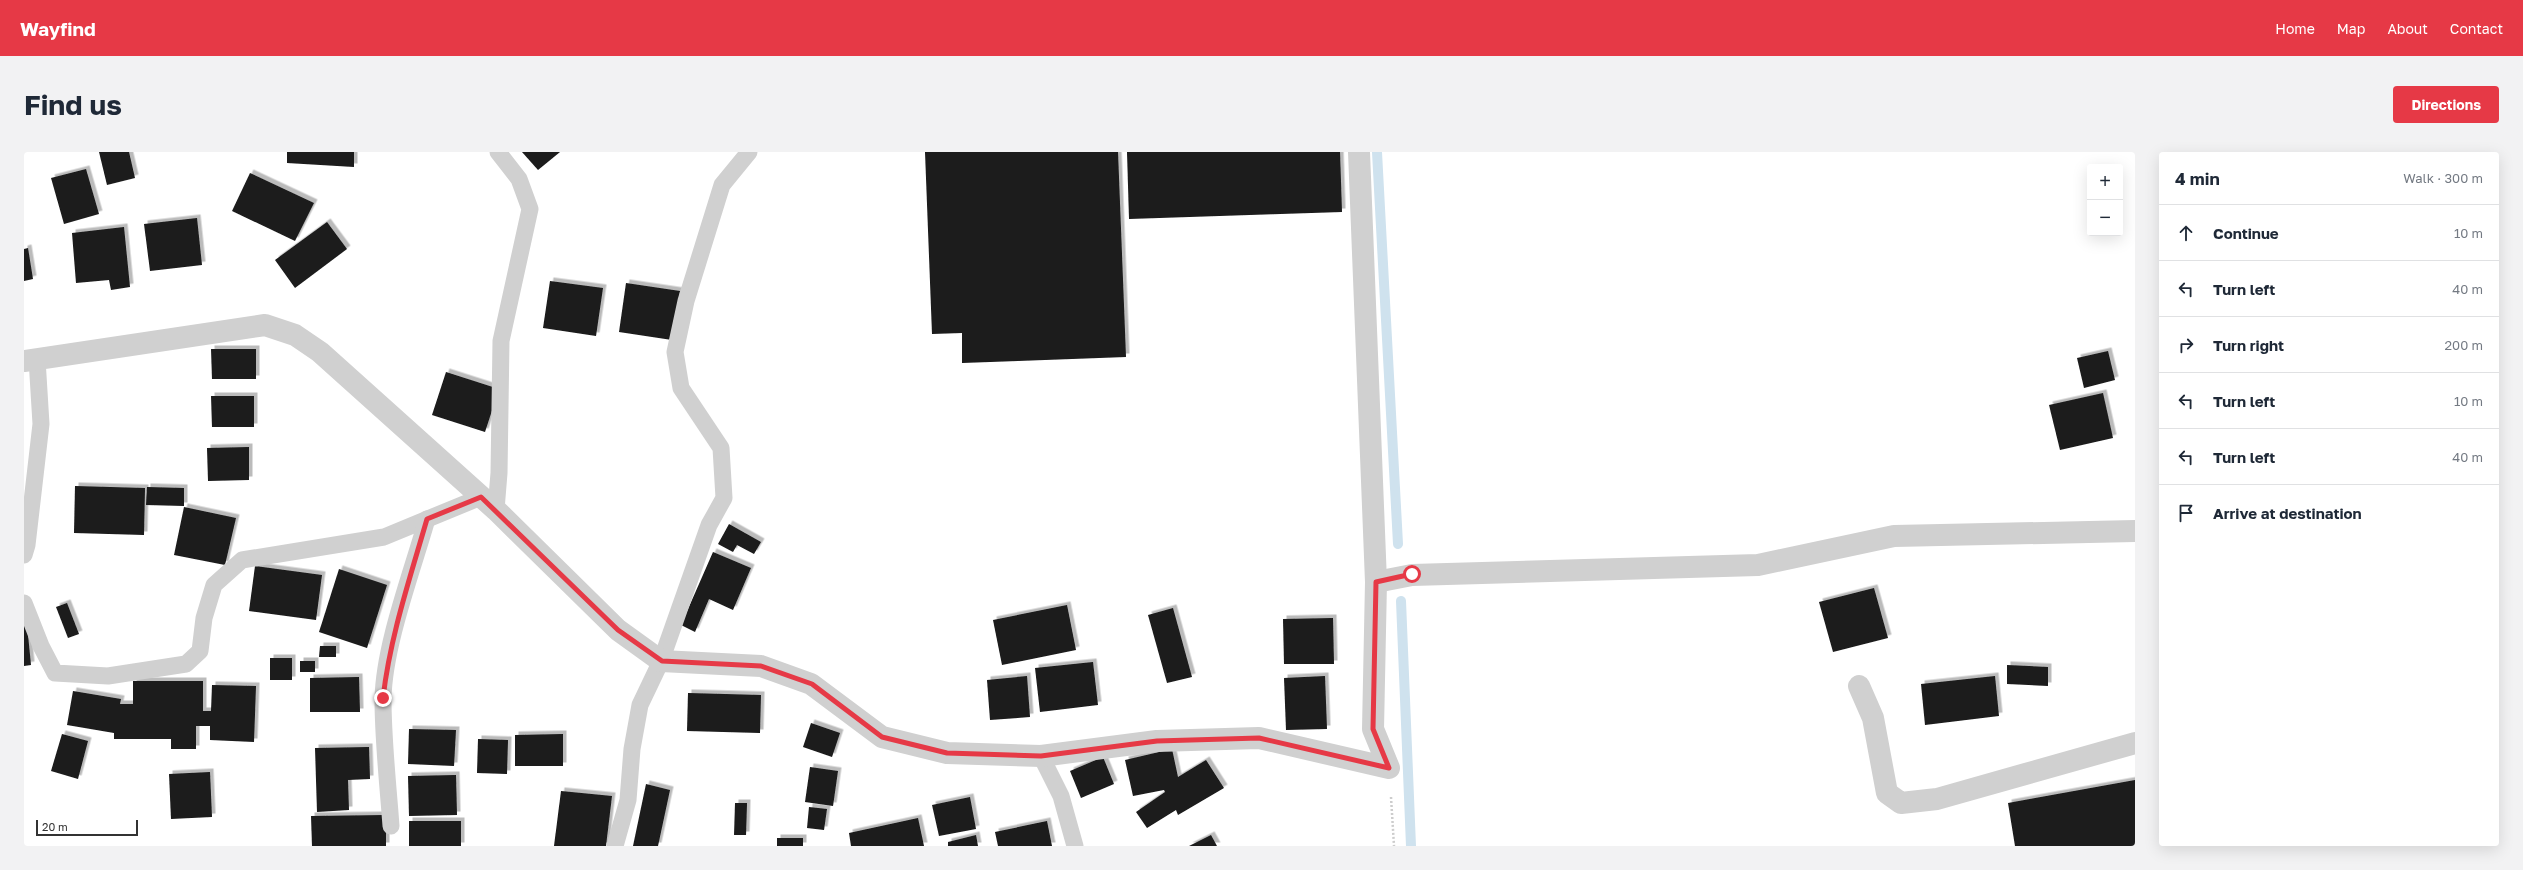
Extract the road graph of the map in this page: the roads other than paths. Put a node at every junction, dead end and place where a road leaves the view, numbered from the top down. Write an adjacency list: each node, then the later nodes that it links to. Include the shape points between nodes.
1 (498, 152): 5 (lane, via 519,179 530,209 501,342 499,473)
2 (749, 152): 11 (lane, via 722,185 686,301 675,352 681,388 721,448 724,498 709,525)
3 (1359, 152): 9 (street)
4 (30, 360): 5 (street, via 265,325 296,335 320,352); 8 (lane, via 41,424)
5 (488, 503): 6 (lane); 11 (street, via 618,630)
6 (427, 519): 10 (lane, via 384,537 242,560 214,585 204,618 200,651 186,664 108,676 55,673); 15 (lane, via 386,669 383,698)
7 (2135, 531): 9 (street, via 1894,536 1758,565 1412,574)
8 (24, 555)
9 (1376, 582): 14 (street, via 1373,729 1389,768 1259,738 1157,741)
10 (24, 603)
11 (662, 661): 14 (street, via 761,666 812,684 882,737 947,753); 16 (lane, via 640,706 632,749 628,800)
12 (1859, 686): 13 (street, via 1873,718 1887,793 1901,803 1937,799)
13 (2135, 743)
14 (1041, 756): 17 (lane, via 1061,796)
15 (391, 826)
16 (615, 846)
17 (1074, 846)

